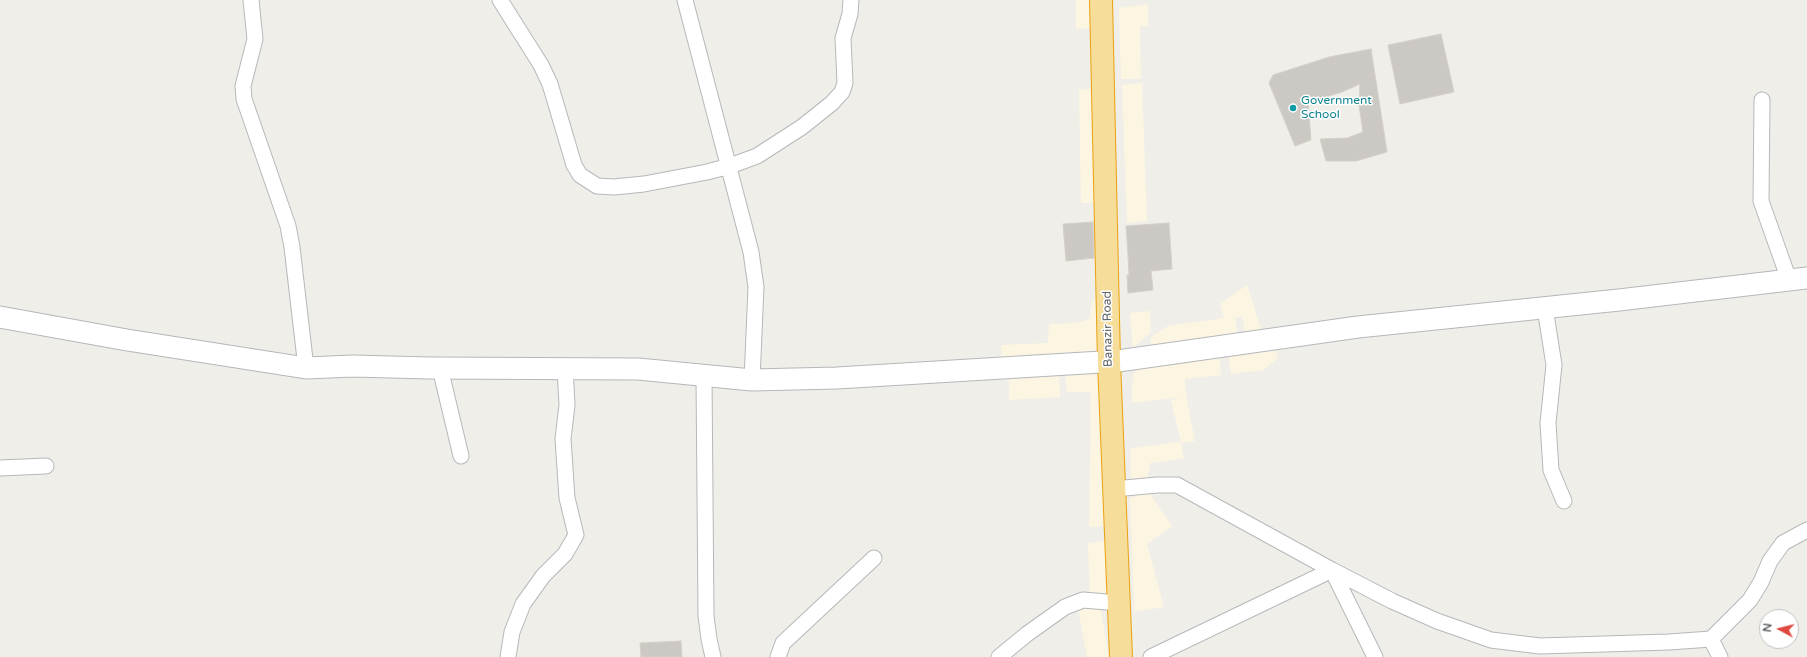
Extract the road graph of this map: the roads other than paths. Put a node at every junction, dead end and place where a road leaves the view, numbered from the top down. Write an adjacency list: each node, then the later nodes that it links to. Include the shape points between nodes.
1 (251, 0): 12 (street, via 255,39 243,86 244,99 288,226)
2 (500, 0): 7 (street, via 541,65 550,84 574,165 587,181 597,186 644,184)
3 (685, 0): 7 (street)
4 (851, 0): 7 (street, via 843,38 845,83 842,92 832,103 777,144 757,156)
5 (1101, 0): 11 (highway, Banazir Road)
6 (1762, 100): 8 (street, via 1761,201)
7 (730, 166): 16 (street, via 751,252 756,287)
8 (1798, 279): 9 (street)
9 (1545, 308): 11 (street, via 1358,327); 21 (street, via 1554,365 1548,423 1551,470)
10 (0, 317): 12 (street)
11 (1109, 362): 16 (street, via 837,378); 20 (highway, Banazir Road)
12 (306, 368): 13 (street)
13 (440, 368): 14 (street); 17 (street)
14 (565, 368): 15 (street, via 638,368); 27 (street, via 565,476 567,498 576,535 565,554 543,576 523,604 512,632)
15 (704, 376): 16 (street); 28 (street, via 706,616)
16 (752, 380)
17 (461, 456)
18 (46, 466): 19 (street)
19 (0, 468)
20 (1114, 490): 24 (street, via 1177,485); 25 (highway, Banazir Road)
21 (1564, 501)
22 (1807, 530): 26 (street, via 1783,543 1770,561 1750,600)
23 (874, 558): 29 (street, via 783,643)
24 (1332, 570): 26 (street, via 1392,601 1491,640 1540,646); 32 (street); 33 (street)
25 (1119, 603): 30 (street, via 1083,600 1065,607); 31 (highway, Banazir Road)
26 (1710, 639): 34 (street)
27 (508, 657)
28 (713, 657)
29 (778, 657)
30 (999, 657)
31 (1121, 657)
32 (1151, 657)
33 (1375, 657)
34 (1720, 657)

